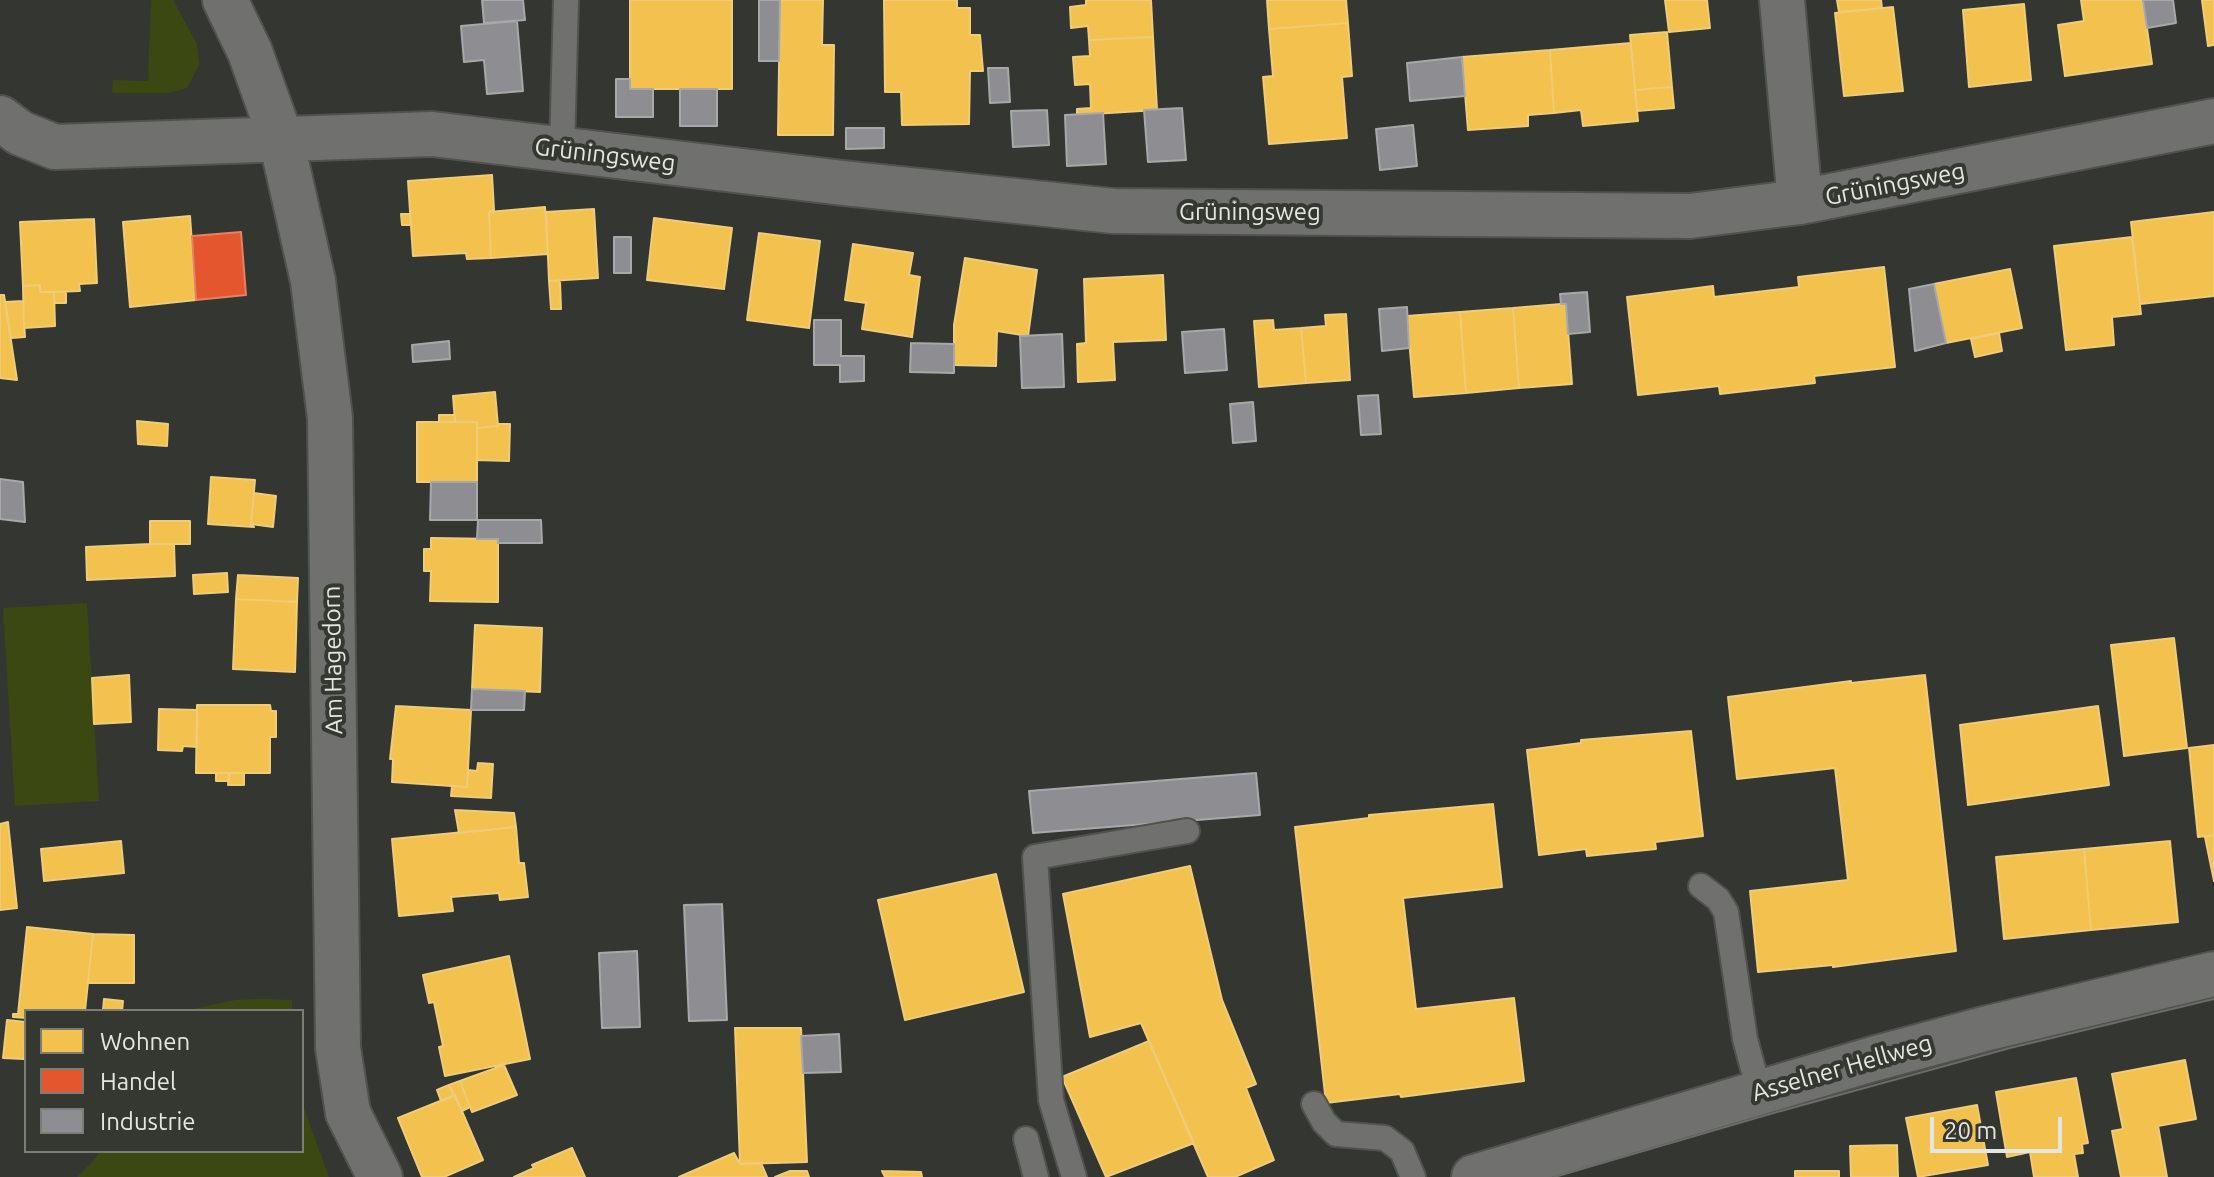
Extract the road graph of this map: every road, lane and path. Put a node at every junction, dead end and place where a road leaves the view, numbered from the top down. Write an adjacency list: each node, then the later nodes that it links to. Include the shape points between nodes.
1 (225, 0): 6 (street, Am Hagedorn)
2 (566, 0): 7 (lane)
3 (1782, 0): 8 (street)
4 (0, 118): 6 (street, via 55,147)
5 (2214, 121): 8 (street, Grüningsweg)
6 (281, 139): 7 (street, Grüningsweg, via 432,134); 15 (street, Am Hagedorn, via 313,281 330,418 338,1048 348,1113)
7 (562, 149): 8 (street, Grüningsweg, via 1113,211 1690,216)
8 (1800, 202)
9 (1187, 831): 17 (lane, via 1035,857 1051,1100)
10 (1701, 886): 12 (lane, via 1726,912 1745,1039)
11 (2214, 974): 12 (street, Asselner Hellweg)
12 (1759, 1091): 19 (street, Asselner Hellweg)
13 (1314, 1104): 18 (lane, via 1336,1134 1385,1138 1394,1144)
14 (1026, 1139): 16 (lane)
15 (380, 1177)
16 (1036, 1177)
17 (1074, 1177)
18 (1413, 1177)
19 (1474, 1177)

